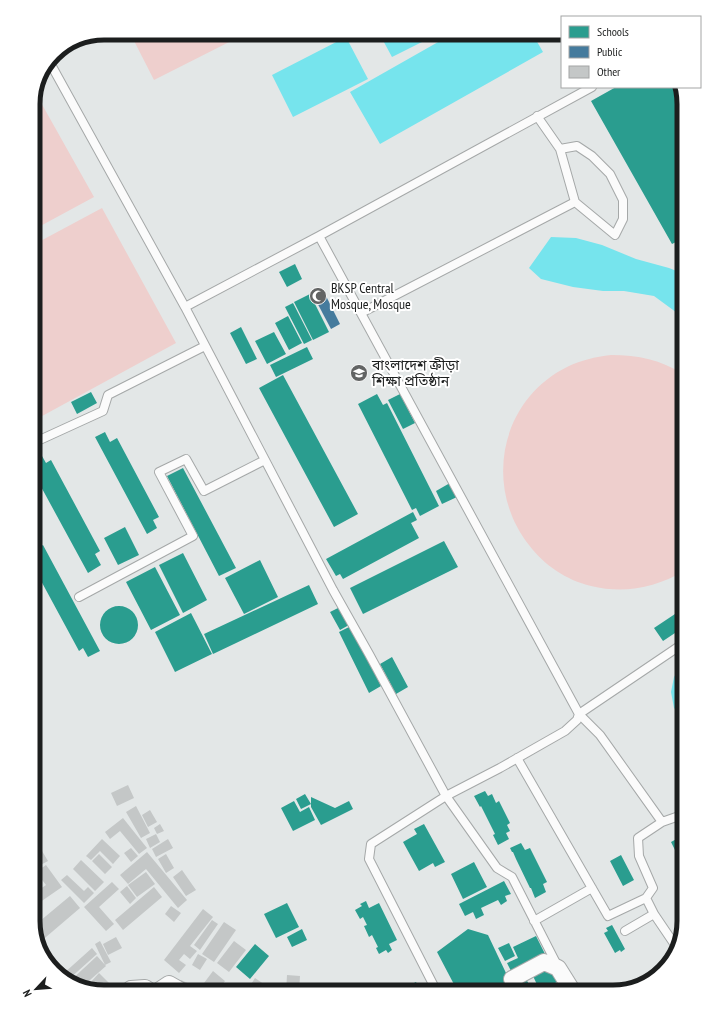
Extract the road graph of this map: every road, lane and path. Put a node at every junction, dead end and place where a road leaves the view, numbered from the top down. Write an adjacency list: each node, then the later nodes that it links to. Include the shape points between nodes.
1 (52, 67): 7 (lane)
2 (590, 88): 3 (lane)
3 (537, 116): 4 (lane); 6 (lane)
4 (560, 149): 5 (lane); 5 (lane, via 577,146 592,156 610,174 623,200 623,219 615,235)
5 (575, 202): 8 (lane)
6 (319, 236): 7 (lane); 8 (lane)
7 (185, 307): 9 (lane)
8 (361, 313): 14 (lane)
9 (205, 346): 10 (lane, via 108,395 103,411); 11 (lane)
10 (40, 440)
11 (265, 460): 12 (lane, via 204,492 186,459 159,472 193,536); 16 (lane)
12 (79, 596)
13 (677, 648): 14 (lane)
14 (579, 714): 15 (lane, via 577,720 566,731); 18 (lane, via 600,735)
15 (517, 758): 16 (lane); 19 (lane)
16 (446, 796): 22 (lane, via 497,868 512,877); 26 (lane, via 371,844 369,859)
17 (677, 817): 18 (lane)
18 (662, 822): 20 (lane, via 638,838 639,856 653,888)
19 (592, 888): 20 (lane, via 608,916); 22 (lane)
20 (646, 898): 21 (lane)
21 (654, 914): 23 (lane); 24 (lane)
22 (534, 921): 25 (lane)
23 (625, 931)
24 (673, 943)
25 (558, 968): 27 (street, via 544,962 512,979); 28 (street)
26 (433, 985)
27 (515, 985)
28 (569, 985)

